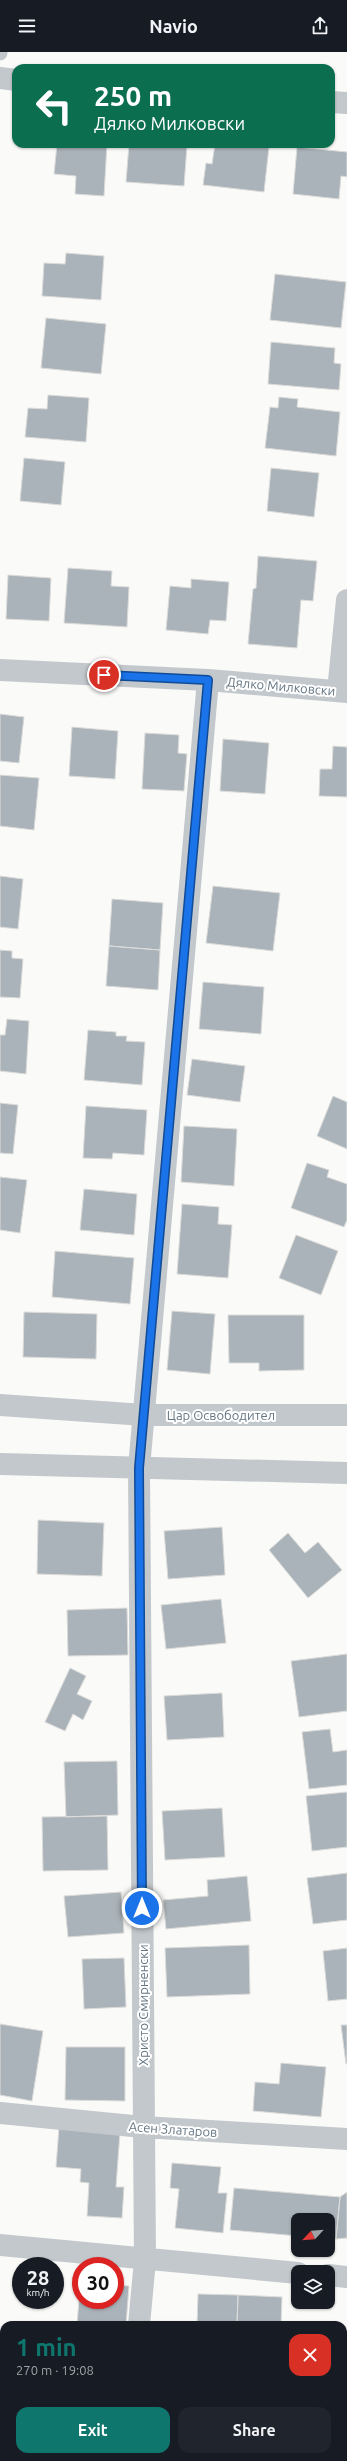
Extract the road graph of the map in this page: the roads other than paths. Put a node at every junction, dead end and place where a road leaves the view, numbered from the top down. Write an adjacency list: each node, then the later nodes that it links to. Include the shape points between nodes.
1 (0, 78): 2 (street)
2 (12, 80)
3 (335, 102): 4 (street)
4 (347, 103)
5 (347, 600): 8 (street)
6 (0, 670): 7 (street, Дялко Милковски)
7 (208, 680): 8 (street, Дялко Милковски); 10 (street, Христо Смирненски)
8 (343, 692)
9 (0, 1405): 10 (street, Цар Освободител)
10 (144, 1415): 11 (street, Цар Освободител); 13 (street, Христо Смирненски)
11 (347, 1415)
12 (0, 1464): 13 (street)
13 (139, 1468): 14 (street); 16 (street, Христо Смирненски)
14 (347, 1473)
15 (0, 2113): 16 (street, Асен Златаров)
16 (144, 2127): 17 (street, Асен Златаров); 19 (street, Христо Смирненски)
17 (347, 2139)
18 (0, 2245): 19 (street)
19 (145, 2260): 20 (street); 23 (street, Христо Смирненски)
20 (291, 2272)
21 (335, 2276): 22 (street)
22 (347, 2277)
23 (139, 2321)

